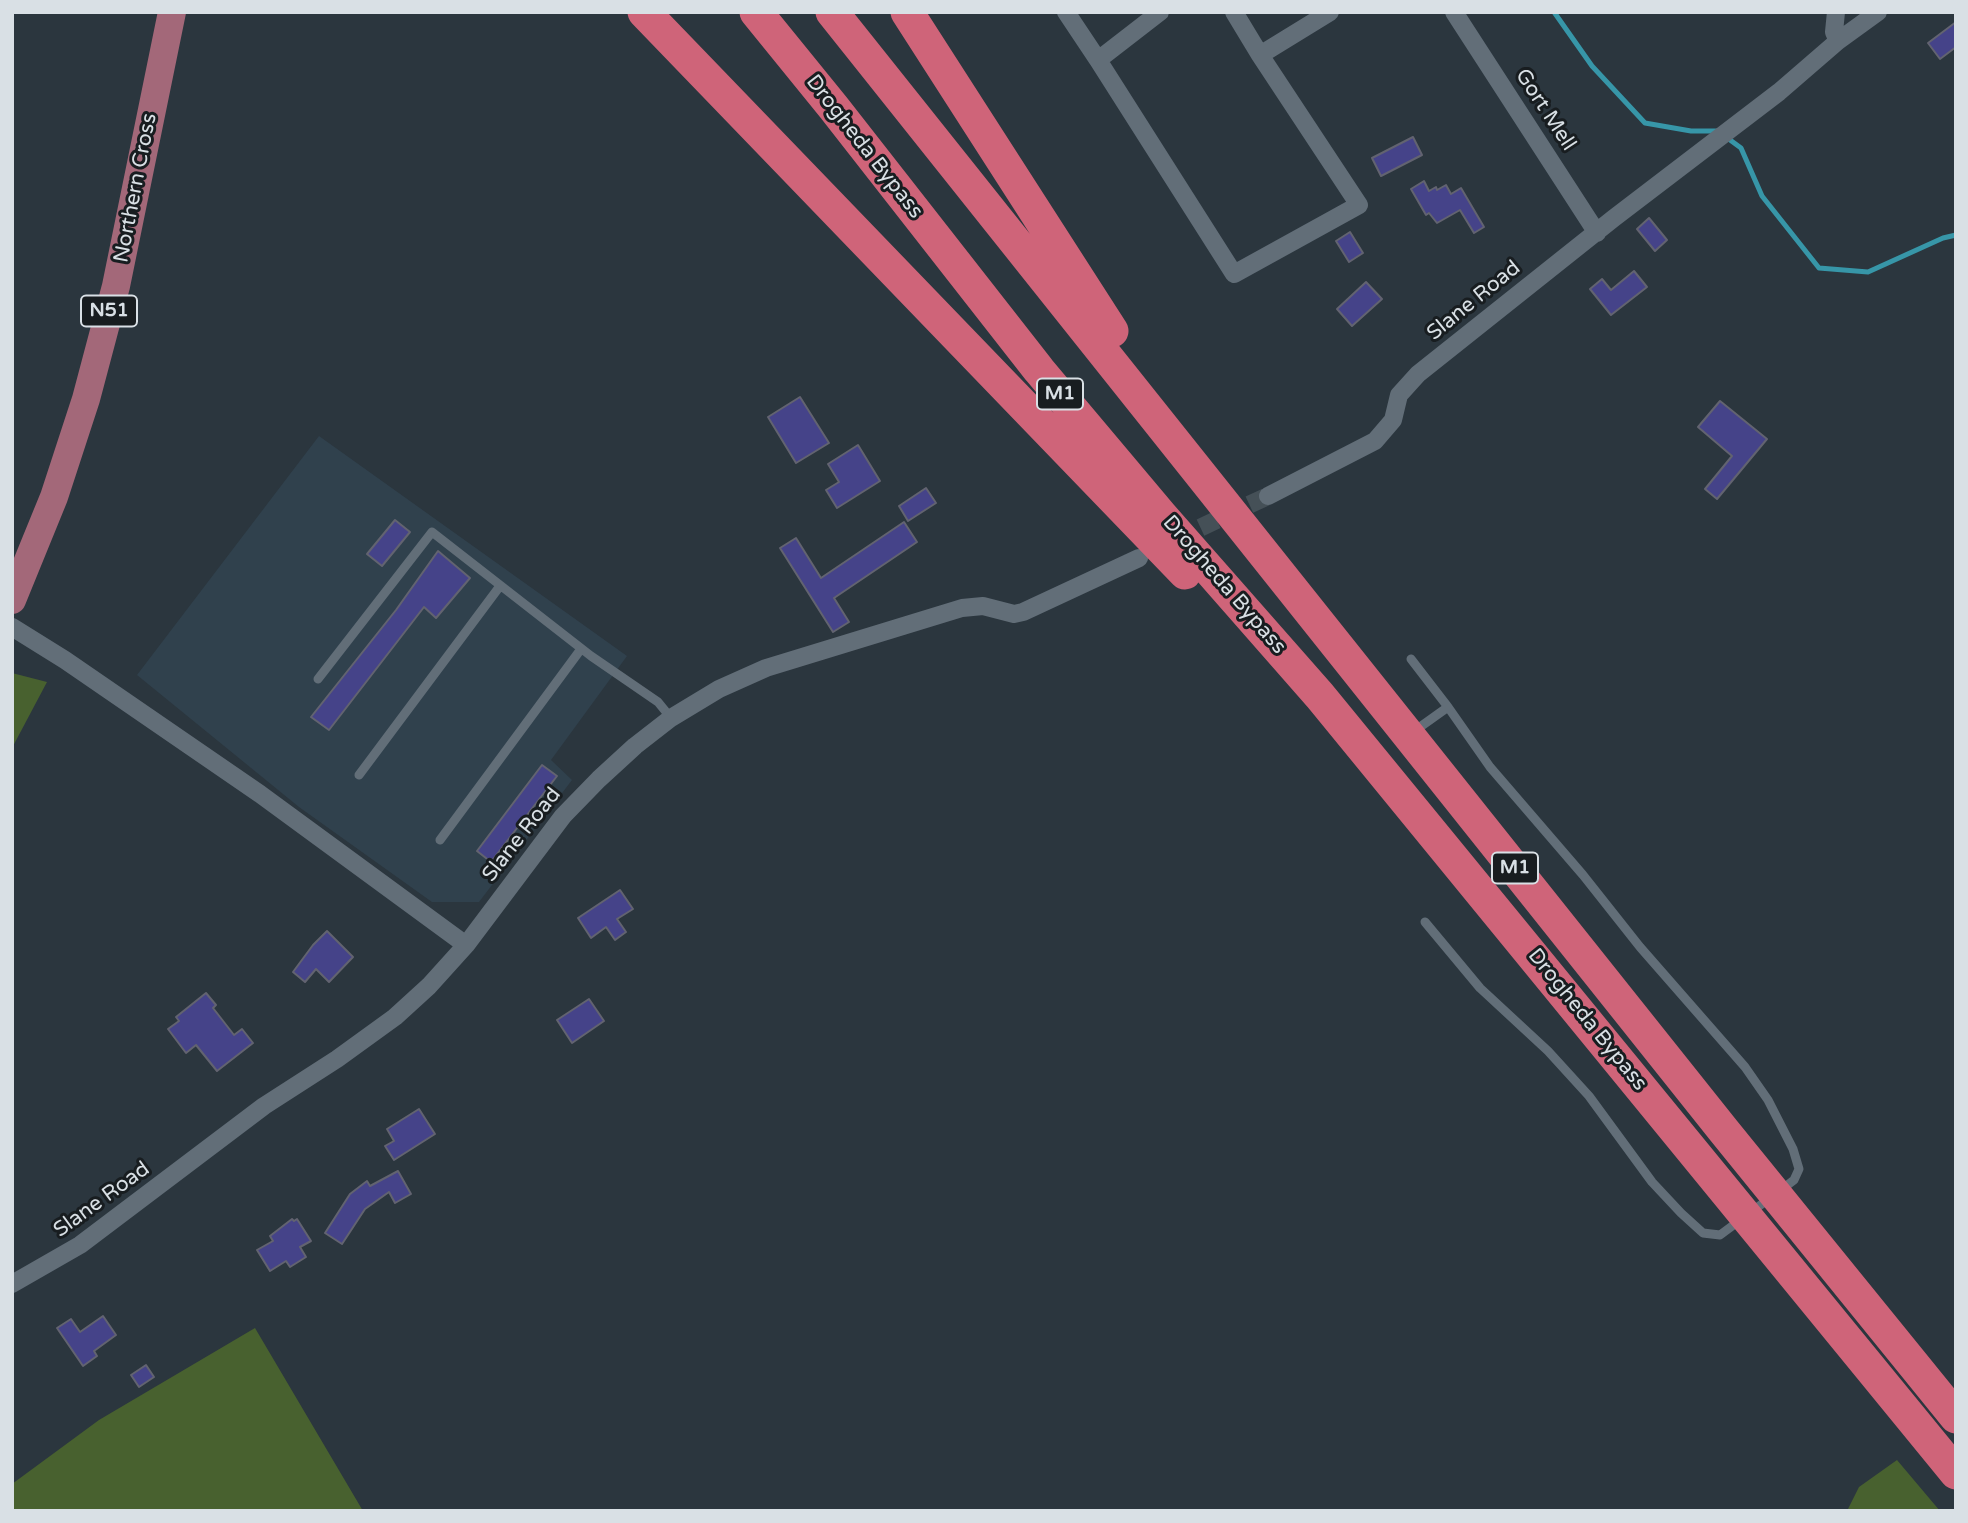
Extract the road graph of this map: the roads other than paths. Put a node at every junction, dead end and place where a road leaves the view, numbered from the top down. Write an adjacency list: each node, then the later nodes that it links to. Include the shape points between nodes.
1 (172, 12): 20 (main road, Northern Cross / N51, via 116,286 86,399 54,497)
2 (643, 12): 29 (highway, via 1291,684)
3 (756, 12): 29 (highway, Drogheda Bypass / M1, via 1039,370)
4 (832, 12): 21 (highway, Drogheda Bypass / M1)
5 (907, 12): 21 (highway, via 1112,331 1238,500)
6 (1066, 12): 15 (street)
7 (1160, 12): 15 (street)
8 (1234, 12): 14 (street)
9 (1330, 12): 14 (street)
10 (1454, 12): 16 (street, Gort Mell)
11 (1836, 12): 13 (street)
12 (1878, 12): 13 (street, Slane Road)
13 (1838, 41): 16 (street, Slane Road)
14 (1260, 55): 15 (street, via 1359,205 1234,275)
15 (1098, 60)
16 (1597, 233): 17 (street, Slane Road, via 1418,374 1399,396 1393,420 1376,441)
17 (1268, 496)
18 (1139, 558): 27 (street, Slane Road, via 1023,612 962,608 766,668)
19 (500, 586): 23 (lane); 25 (lane, via 432,532); 30 (lane)
20 (12, 600)
21 (1305, 604): 28 (highway, Drogheda Bypass / M1)
22 (12, 627): 33 (street, via 260,793)
23 (582, 649): 27 (lane, via 657,702); 31 (lane)
24 (1411, 659): 26 (lane)
25 (318, 679)
26 (1448, 707): 28 (lane); 32 (lane, via 1490,767 1745,1068 1793,1149 1799,1169 1794,1180 1720,1235 1703,1233 1652,1182 1548,1051 1480,988)
27 (671, 718): 33 (street, Slane Road, via 563,816)
28 (1409, 735): 35 (highway, Drogheda Bypass / M1)
29 (1377, 766): 36 (highway, Drogheda Bypass / M1)
30 (359, 775)
31 (440, 840)
32 (1424, 922)
33 (466, 945): 34 (street, Slane Road, via 395,1017 264,1106 80,1245)
34 (12, 1284)
35 (1956, 1417)
36 (1956, 1473)

